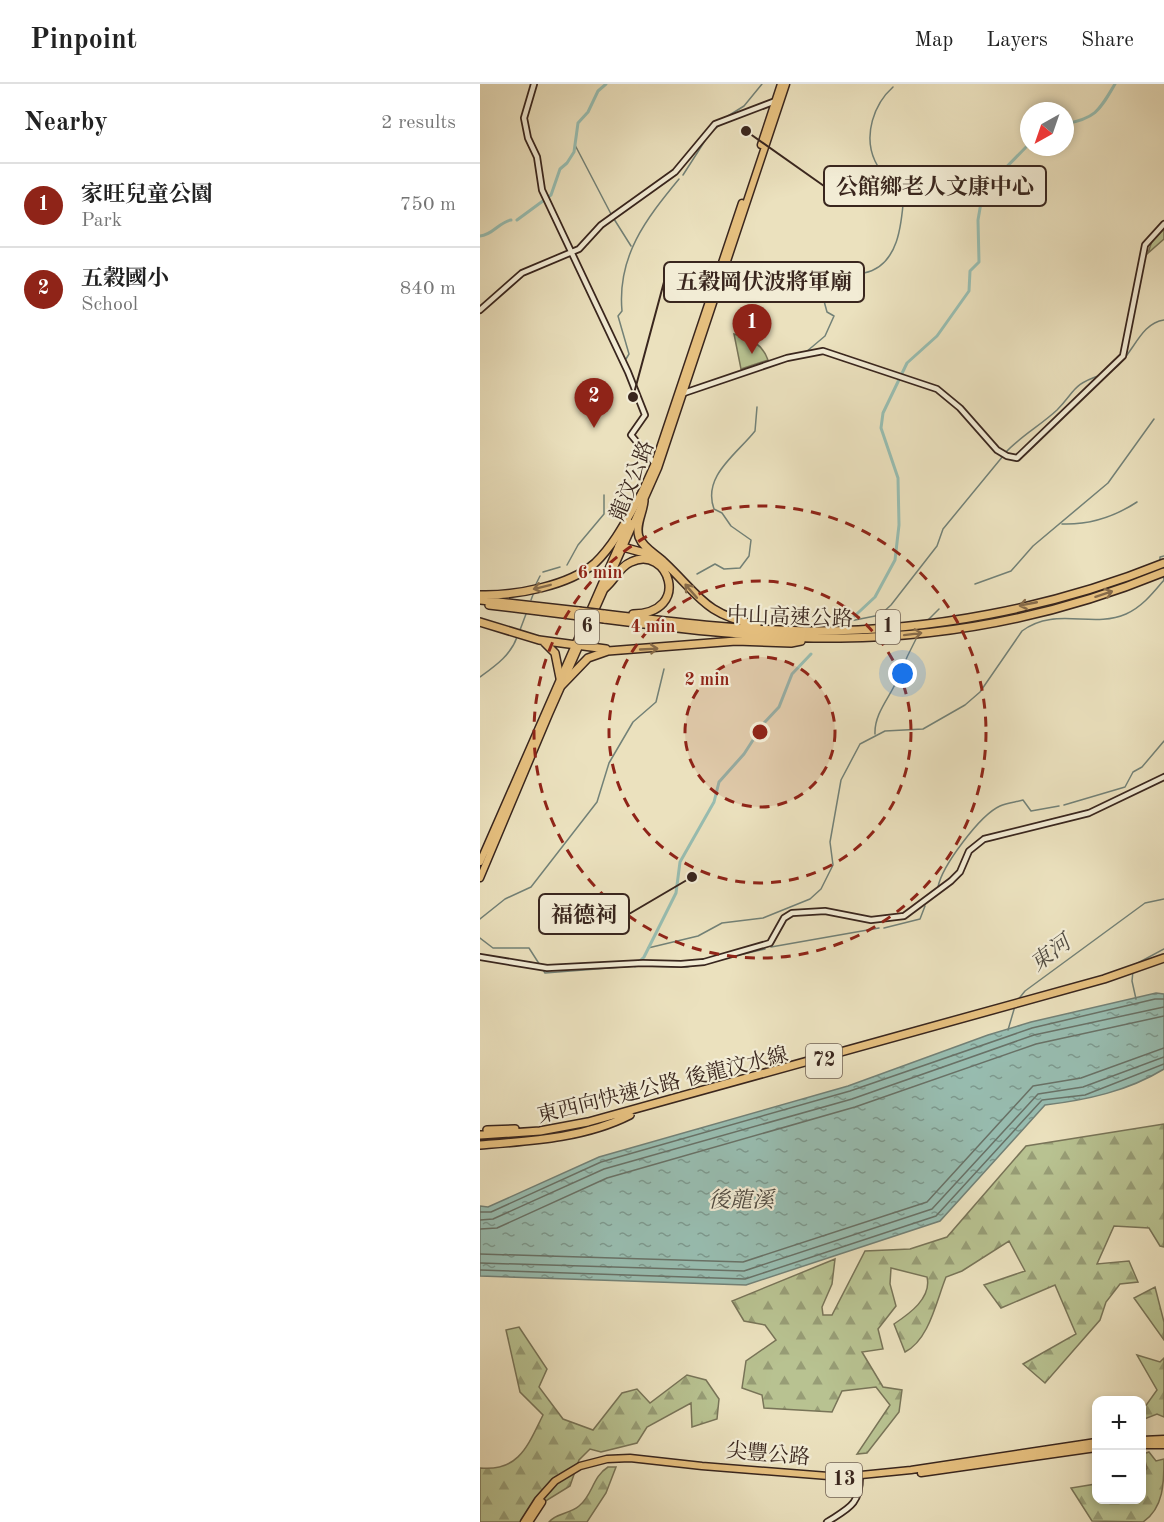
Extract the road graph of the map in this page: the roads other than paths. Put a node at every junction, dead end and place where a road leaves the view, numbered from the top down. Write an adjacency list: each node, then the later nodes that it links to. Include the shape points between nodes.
1 (534, 84): 5 (street, via 524,118 528,138 537,157 545,198)
2 (783, 84): 3 (main road, 龍汶公路 / 6)
3 (778, 100): 5 (street, via 715,124 675,172 601,225); 7 (main road, 龍汶公路 / 6)
4 (1164, 224): 7 (street, via 1145,245 1123,356 1021,455 1012,458 1004,454 937,388 823,351 787,358)
5 (573, 253): 6 (street, via 522,273); 8 (street, via 645,415 631,435)
6 (480, 310)
7 (680, 394): 8 (main road, 龍汶公路 / 6)
8 (656, 466): 9 (main road, 龍汶公路 / 6)
9 (643, 497): 10 (main road, 龍汶公路 / 6); 11 (highway, via 637,527 639,539); 15 (highway, one-way to 15, via 611,543 588,567 556,583 526,591)
10 (621, 546): 11 (highway); 14 (main road, 龍汶公路 / 6); 23 (main road, 龍汶公路 / 6)
11 (662, 560): 20 (highway, one-way to 11, via 713,611)
12 (1164, 563): 20 (highway, 中山高速公路 / 1, one-way to 20, via 1095,588 983,615 864,629)
13 (1164, 572): 21 (highway, 中山高速公路 / 1, one-way to 13, via 902,635 997,622 1060,608)
14 (605, 588): 18 (highway, via 635,560 656,563 666,573 669,590 662,606 646,614); 23 (main road, 龍汶公路 / 6)
15 (480, 595)
16 (480, 602): 17 (highway, 中山高速公路 / 1, bridge)
17 (604, 616): 18 (highway, 中山高速公路 / 1); 21 (highway, 中山高速公路 / 1, via 726,634)
18 (620, 616): 20 (highway, 中山高速公路 / 1)
19 (480, 622): 22 (highway)
20 (780, 630)
21 (811, 638): 24 (highway, one-way to 21, via 736,641 790,643)
22 (539, 640): 23 (highway); 25 (highway, via 555,653)
23 (576, 646): 24 (highway); 25 (main road, 龍汶公路 / 6)
24 (623, 651): 25 (highway, via 588,658)
25 (561, 682): 27 (main road, 龍汶公路 / 6)
26 (1164, 777): 29 (street, via 1089,813 984,839 969,851 960,872 951,881 904,916 871,920 825,911 799,912 784,918 770,943 704,962 547,968)
27 (482, 860): 28 (main road, 龍汶公路 / 6)
28 (480, 878)
29 (480, 957)
30 (1164, 958): 33 (highway, 東西向快速公路 後龍汶水線 / 72, via 1104,979 650,1105)
31 (1164, 963): 32 (highway, 東西向快速公路 後龍汶水線 / 72, via 1106,983)
32 (630, 1115): 33 (highway, 東西向快速公路 後龍汶水線 / 72, via 540,1135); 34 (highway, via 572,1134)
33 (480, 1135)
34 (480, 1145)
35 (1164, 1438): 36 (main road)
36 (1146, 1440)
37 (1092, 1443): 42 (main road, 尖豐公路 / 13)
38 (1146, 1445): 39 (main road)
39 (1164, 1445)
40 (1092, 1449): 42 (main road, 尖豐公路 / 13)
41 (580, 1468): 42 (main road, 尖豐公路 / 13, via 607,1459 630,1458); 43 (main road, 13, via 549,1487); 44 (main road, 13, via 553,1489)
42 (860, 1478): 45 (street, via 854,1505)
43 (524, 1522)
44 (529, 1522)
45 (827, 1522)

